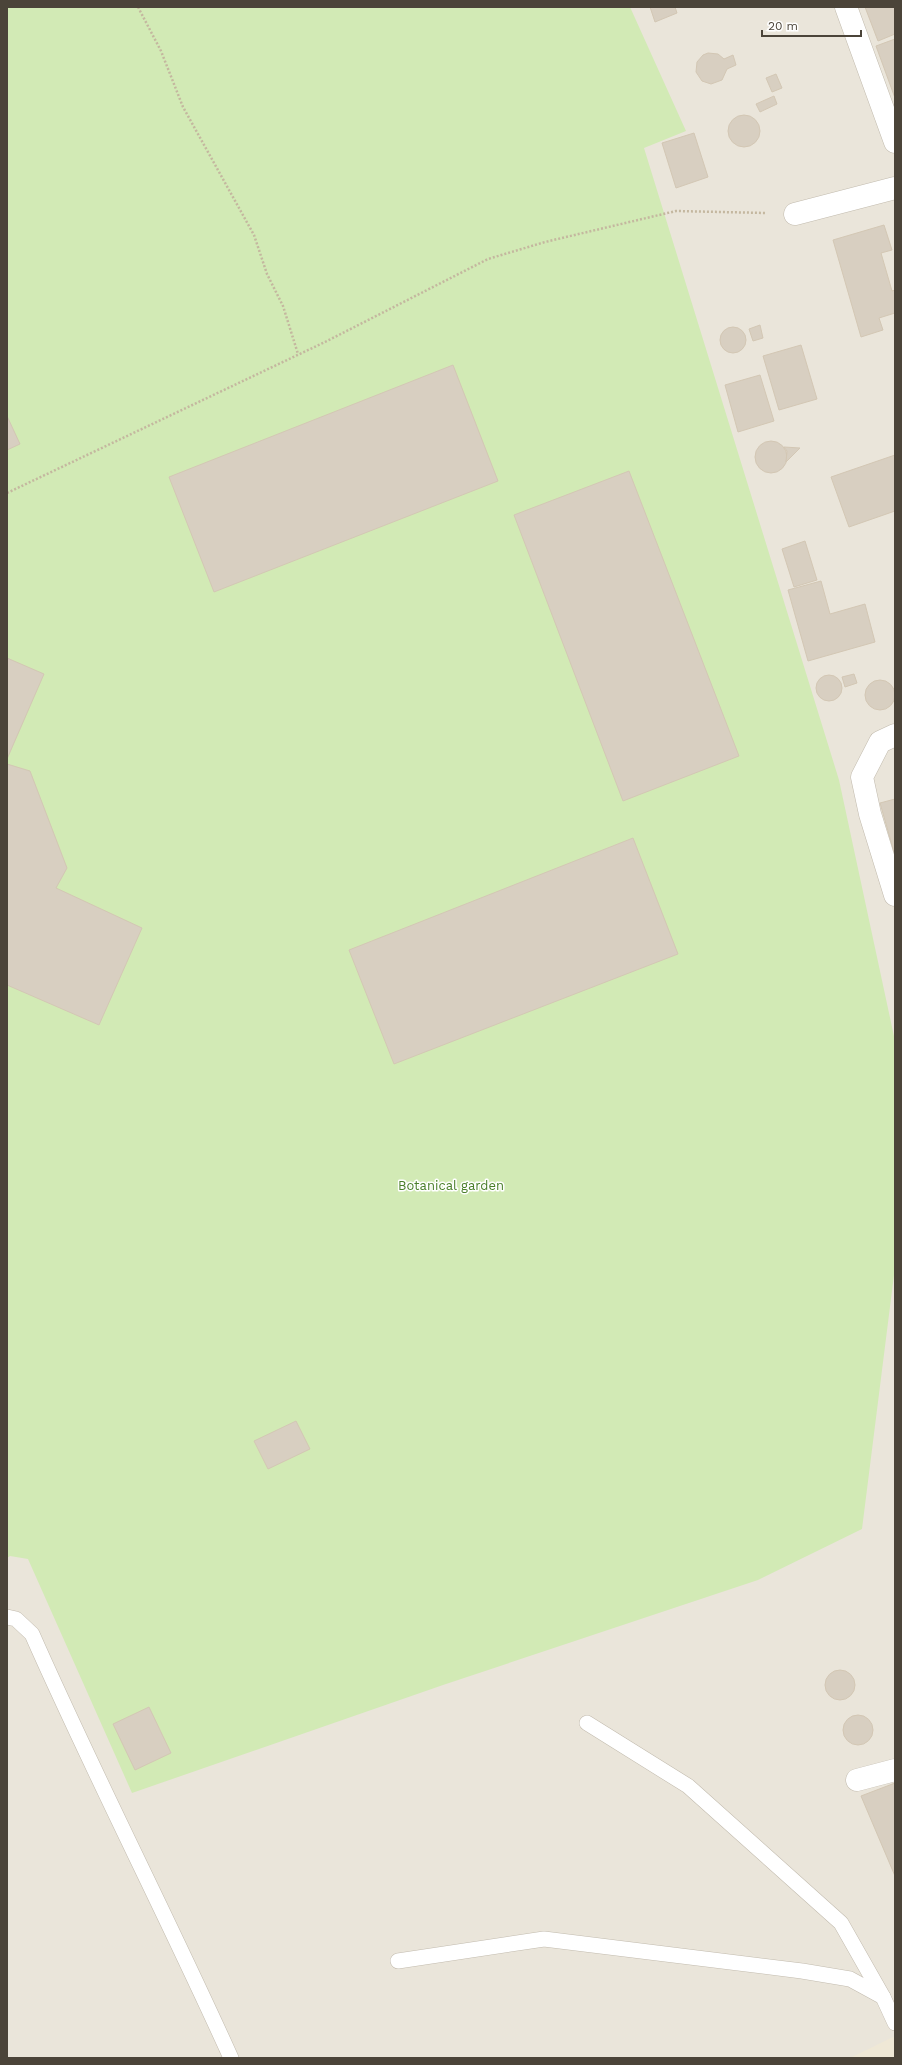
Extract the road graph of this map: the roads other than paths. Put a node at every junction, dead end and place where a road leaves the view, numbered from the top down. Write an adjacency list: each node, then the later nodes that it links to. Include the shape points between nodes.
1 (846, 7): 2 (street)
2 (895, 142)
3 (895, 188): 4 (street)
4 (795, 214)
5 (895, 735): 6 (street, via 880,742 862,777 870,814)
6 (895, 895)
7 (7, 1617): 14 (lane, via 16,1619 32,1634)
8 (587, 1724): 12 (lane, via 688,1786 841,1922)
9 (895, 1770): 10 (street)
10 (857, 1780)
11 (398, 1961): 12 (lane, via 544,1939 850,1978)
12 (883, 1997): 13 (lane)
13 (895, 2023)
14 (231, 2058)

